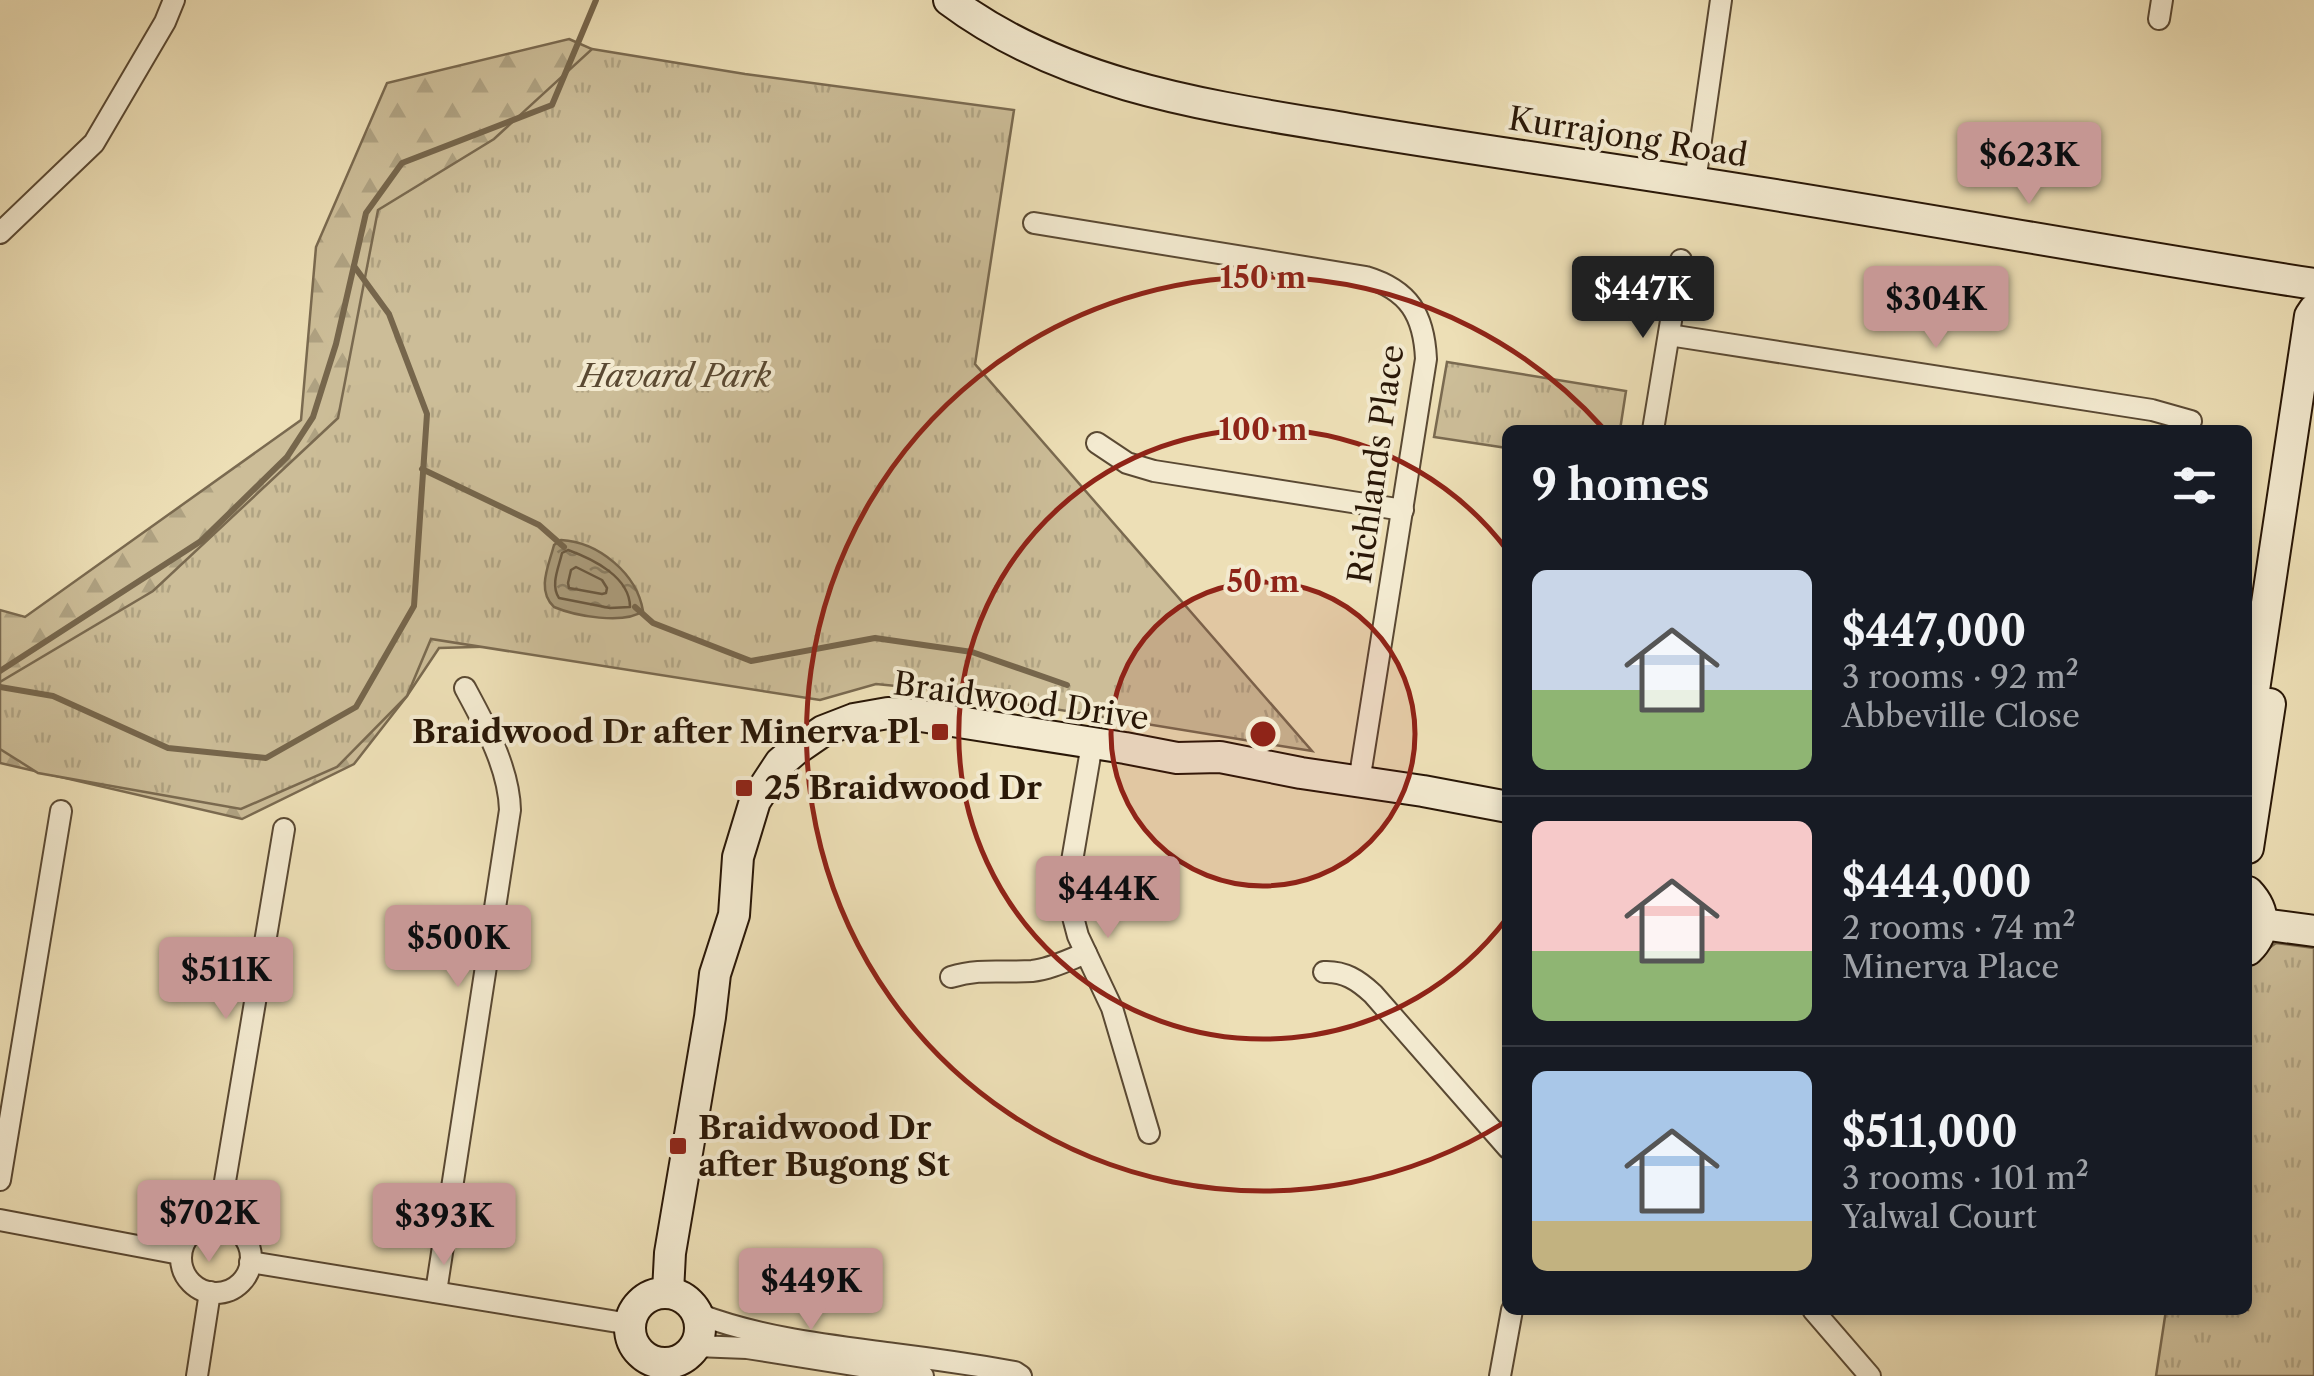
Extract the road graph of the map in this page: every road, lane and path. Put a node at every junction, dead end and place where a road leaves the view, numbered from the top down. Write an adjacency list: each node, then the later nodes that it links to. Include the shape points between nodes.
1 (174, 0): 6 (street, via 94,143)
2 (950, 0): 4 (street, Kurrajong Road, via 998,32 1125,86)
3 (1721, 0): 4 (street)
4 (1695, 182): 8 (street, Kurrajong Road)
5 (1034, 223): 15 (street, Richlands Place, via 1366,276 1398,292 1420,321 1426,360)
6 (0, 233)
7 (1681, 260): 10 (street)
8 (2314, 284)
9 (2314, 310): 17 (street)
10 (1669, 335): 11 (street); 12 (street)
11 (2191, 420)
12 (1654, 425)
13 (2314, 435): 22 (street)
14 (1097, 443): 15 (street, via 1154,471)
15 (1403, 510): 19 (street, Richlands Place)
16 (464, 688): 37 (street, via 506,780 510,810)
17 (2252, 703)
18 (1092, 744): 19 (street, Braidwood Drive, via 1220,757); 26 (street, via 1069,891); 38 (street, Braidwood Drive, via 888,713 823,731 772,773 749,816 738,857 734,915 715,974)
19 (1359, 782): 20 (street, Braidwood Drive)
20 (1502, 805)
21 (61, 811): 31 (street)
22 (2252, 823)
23 (284, 829): 33 (street)
24 (2252, 908): 25 (street)
25 (2314, 931)
26 (1086, 953): 28 (street, via 1031,971); 29 (street, via 1112,1008)
27 (1324, 972): 30 (street, via 1343,973 1373,994)
28 (951, 978)
29 (1150, 1133)
30 (1502, 1141)
31 (0, 1180)
32 (0, 1220): 34 (street)
33 (218, 1223): 34 (street, via 192,1232); 35 (street, via 244,1236)
34 (180, 1254): 36 (street, via 189,1282)
35 (250, 1262): 36 (street, via 245,1278 230,1290); 37 (street)
36 (210, 1292): 46 (street)
37 (436, 1292): 42 (street)
38 (668, 1292): 39 (street); 42 (street, via 647,1297)
39 (698, 1314): 43 (street); 44 (street)
40 (1511, 1315): 49 (street)
41 (1817, 1315): 50 (street)
42 (630, 1324): 45 (street, via 640,1353)
43 (696, 1346): 44 (street); 45 (street)
44 (891, 1367): 47 (street); 48 (street)
45 (658, 1369)
46 (197, 1376)
47 (922, 1376)
48 (1021, 1376)
49 (1500, 1376)
50 (1870, 1376)

